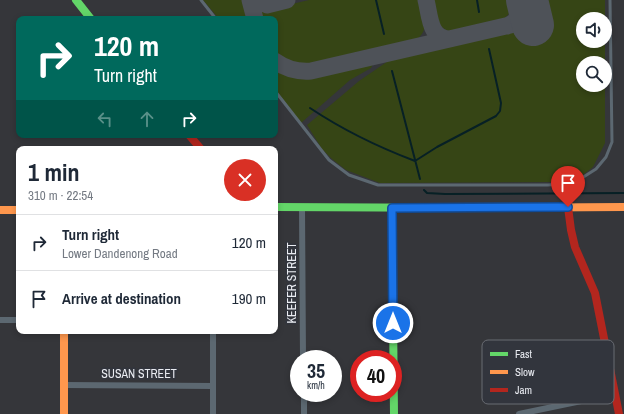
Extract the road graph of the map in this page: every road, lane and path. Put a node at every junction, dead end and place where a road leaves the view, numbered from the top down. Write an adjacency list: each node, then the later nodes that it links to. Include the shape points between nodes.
1 (76, 0): 4 (main road)
2 (201, 0): 5 (lane)
3 (610, 0): 6 (lane, via 612,142 606,157 596,169 574,183 378,185 348,175 329,160)
4 (89, 16)
5 (214, 16)
6 (278, 95)
7 (192, 138): 8 (main road)
8 (198, 146)
9 (278, 207): 10 (main road)
10 (302, 207): 13 (main road); 21 (street, KEEFER STREET)
11 (568, 207): 12 (main road); 13 (main road); 20 (main road, via 573,243 588,274)
12 (624, 207)
13 (392, 208): 31 (main road)
14 (0, 210): 15 (main road)
15 (16, 210)
16 (0, 320): 17 (street)
17 (16, 320)
18 (64, 334): 22 (main road)
19 (212, 334): 23 (street)
20 (604, 340)
21 (303, 350)
22 (64, 385): 23 (street, SUSAN STREET); 28 (main road)
23 (213, 386): 29 (street)
24 (614, 389): 25 (main road)
25 (615, 394): 33 (main road)
26 (304, 402): 30 (street)
27 (566, 404): 32 (street)
28 (64, 414)
29 (213, 414)
30 (304, 414)
31 (394, 414)
32 (518, 414)
33 (619, 414)

